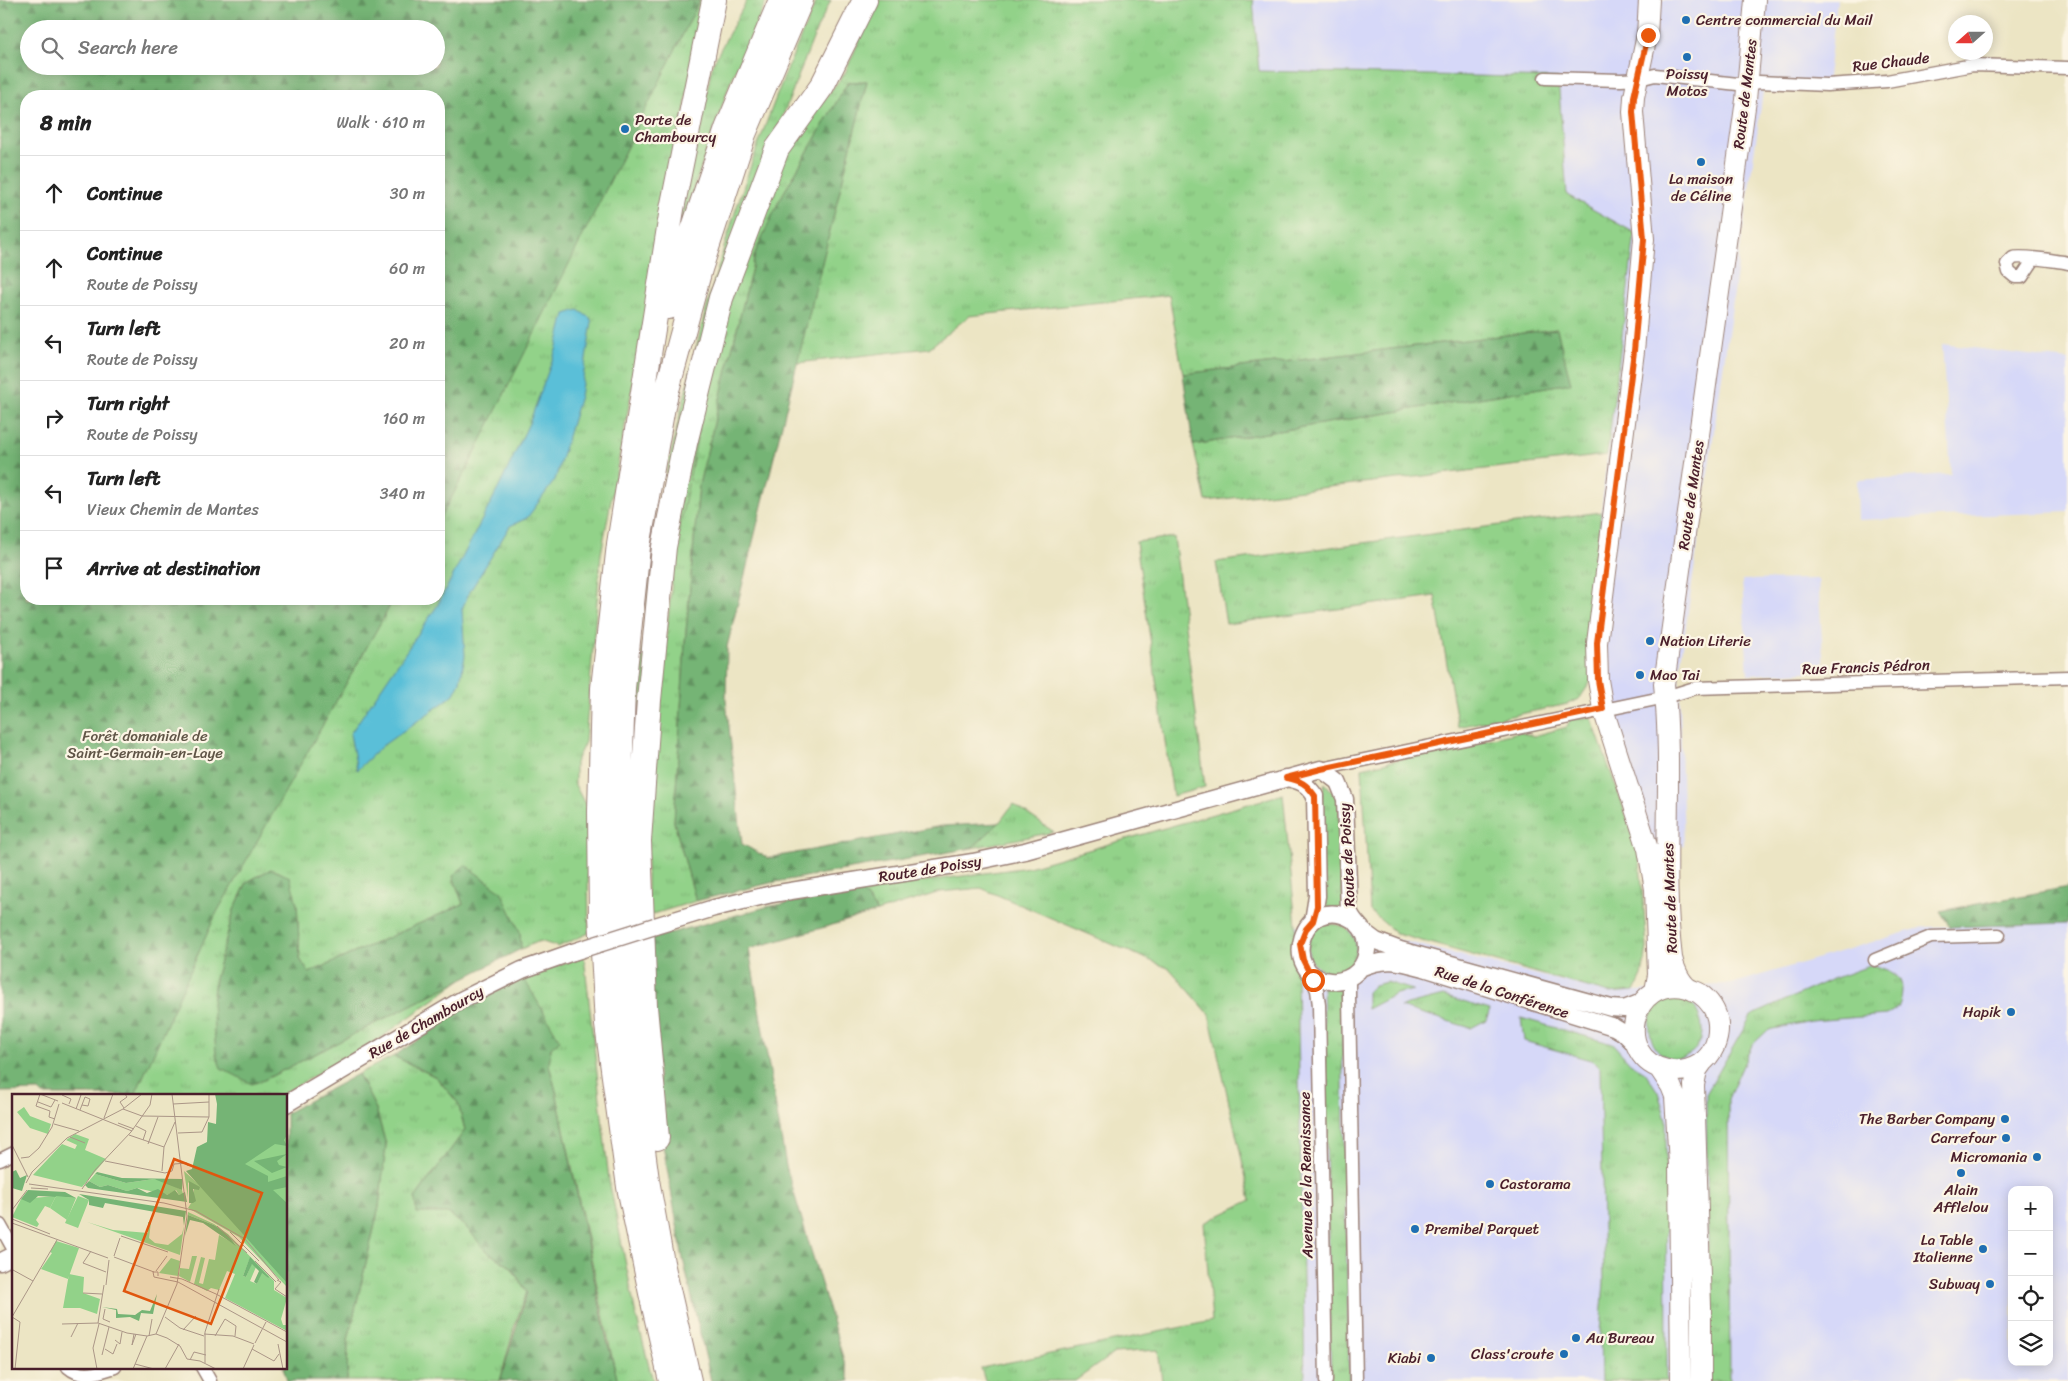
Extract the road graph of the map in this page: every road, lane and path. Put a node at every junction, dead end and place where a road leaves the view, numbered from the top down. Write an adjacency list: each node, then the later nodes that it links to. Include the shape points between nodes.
1 (714, 0): 13 (highway, via 672,210)
2 (780, 0): 13 (highway, via 727,129 682,263)
3 (802, 0): 38 (highway, via 744,134 700,269 664,401 638,547 623,688 619,894 626,1023 647,1180)
4 (865, 0): 38 (highway, via 822,86 777,148 721,298 685,442 664,547 639,841 645,1007 660,1168 676,1278)
5 (1649, 0): 9 (main road, via 1648,35)
6 (1755, 0): 10 (main road, Route de Mantes)
7 (2068, 68): 10 (street, Rue Chaude, via 1973,65 1887,81 1828,85 1759,82)
8 (1545, 78): 9 (street, Rue Chaude)
9 (1639, 79): 10 (street, Rue Chaude, via 1655,74); 16 (main road, via 1633,112 1644,239 1634,351 1597,643)
10 (1748, 85): 15 (main road, Route de Mantes, via 1667,658)
11 (2034, 259): 12 (street)
12 (2068, 263)
13 (641, 405): 43 (highway, via 603,688 601,915 607,1025 629,1186)
14 (2068, 677): 15 (street, Rue Francis Pédron, via 1694,688)
15 (1666, 698): 16 (street, Route de Poissy); 26 (main road, Route de Mantes, via 1671,952 1675,970)
16 (1603, 709): 17 (street, Route de Poissy); 27 (main road, via 1648,849 1656,898 1658,975)
17 (1321, 769): 18 (street, Route de Poissy); 20 (street, Route de Poissy, via 1338,782 1345,799 1347,895 1349,910)
18 (1286, 778): 19 (street, Route de Poissy, via 1299,780 1315,796 1317,896); 22 (street, Route de Poissy, bridge, via 1025,851 772,894 714,908)
19 (1313, 921): 20 (street, via 1322,916 1343,915); 24 (street, via 1300,944)
20 (1358, 926): 25 (street, via 1367,948 1366,958); 27 (street, Rue de la Conférence, via 1376,941 1400,950 1611,1008 1624,1009)
21 (1999, 934): 23 (street, via 1931,937)
22 (572, 952): 31 (street, Rue de Chambourcy, via 522,970 463,999)
23 (1875, 960)
24 (1308, 970): 25 (street, via 1327,980 1338,981); 45 (street, Avenue de la Renaissance, via 1317,990 1319,1005)
25 (1356, 972): 28 (street, Rue de la Conférence, via 1385,960 1405,962 1614,1027); 46 (street, via 1348,987)
26 (1688, 988): 27 (main road, via 1669,986); 29 (main road, via 1709,1002 1718,1021 1714,1046)
27 (1649, 997): 28 (main road, via 1637,1011 1633,1025)
28 (1638, 1047): 30 (main road, via 1647,1060)
29 (1702, 1063): 30 (main road, via 1679,1071); 48 (main road, via 1694,1085)
30 (1659, 1068): 47 (main road, via 1675,1096 1679,1165)
31 (288, 1103)
32 (12, 1154): 33 (street)
33 (0, 1160)
34 (0, 1225): 35 (street)
35 (12, 1246)
36 (12, 1255): 37 (street)
37 (0, 1262)
38 (674, 1314): 44 (highway)
39 (69, 1368): 40 (street, via 87,1376)
40 (112, 1368)
41 (203, 1368): 42 (street)
42 (210, 1381)
43 (671, 1381)
44 (689, 1381)
45 (1326, 1381)
46 (1356, 1381)
47 (1681, 1381)
48 (1701, 1381)

